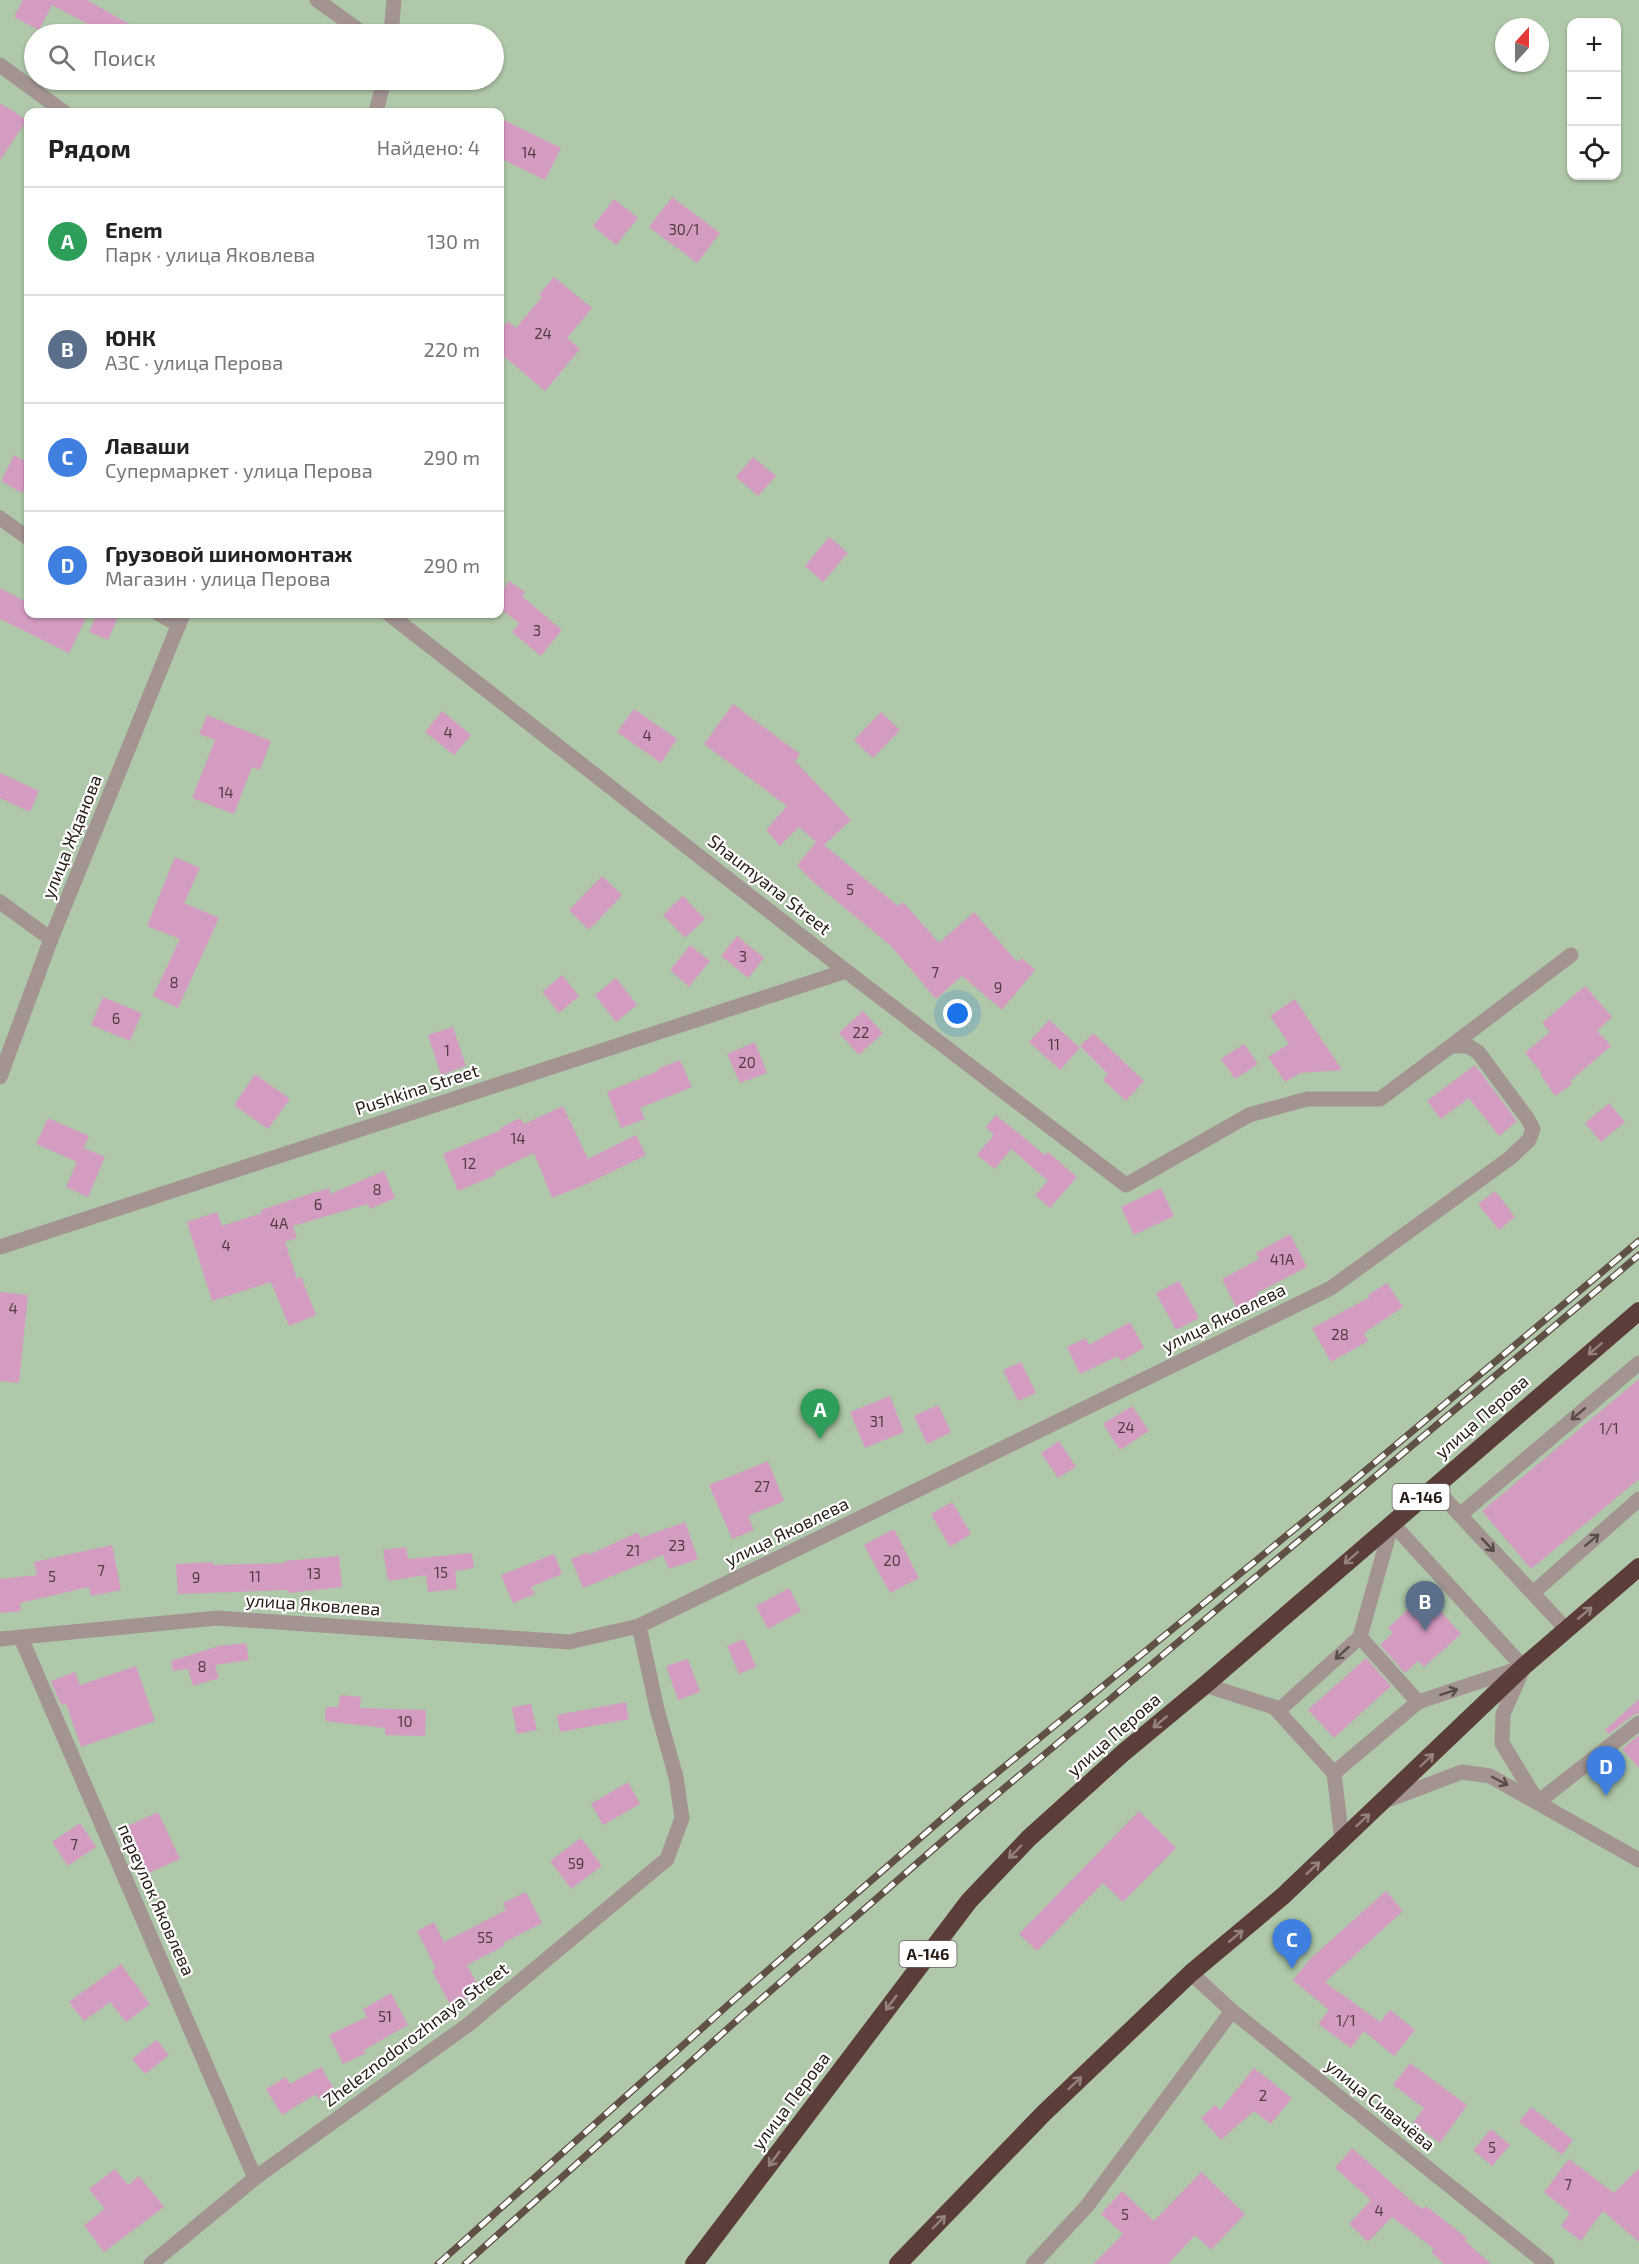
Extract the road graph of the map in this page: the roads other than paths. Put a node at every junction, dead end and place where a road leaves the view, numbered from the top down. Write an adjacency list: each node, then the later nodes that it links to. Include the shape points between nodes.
1 (317, 0): 3 (street)
2 (394, 0): 4 (street)
3 (350, 24)
4 (392, 24)
5 (0, 65): 6 (street)
6 (24, 83)
7 (34, 90): 9 (street)
8 (382, 90): 10 (street)
9 (59, 108)
10 (377, 108)
11 (0, 518): 12 (street)
12 (24, 535)
13 (394, 618): 18 (street, Shaumyana Street)
14 (181, 619): 16 (street, улица Жданова)
15 (0, 902): 16 (street)
16 (51, 939): 20 (street, улица Жданова)
17 (1571, 955): 19 (street)
18 (846, 971): 19 (street, Shaumyana Street, via 1126,1185 1249,1115 1307,1099 1380,1099); 21 (street, Pushkina Street)
19 (1451, 1046): 30 (street, улица Яковлева, via 1468,1046 1478,1052 1527,1118 1533,1129 1528,1140 1510,1158 1331,1288)
20 (0, 1077)
21 (0, 1247)
22 (1639, 1311): 24 (highway, улица Перова / А-146, one-way to 24)
23 (1639, 1363): 26 (street, one-way to 26)
24 (1434, 1487): 26 (street); 27 (highway, улица Перова / А-146)
25 (1639, 1499): 29 (street, one-way to 25)
26 (1460, 1515): 29 (street, one-way to 29)
27 (1392, 1523): 32 (street); 35 (street); 36 (highway, улица Перова / А-146, one-way to 36)
28 (1638, 1572): 31 (highway, one-way to 28)
29 (1533, 1593): 31 (street)
30 (639, 1626): 33 (street, улица Яковлева, via 569,1642 217,1618); 47 (street, Zheleznodorozhnaya Street, via 676,1777 682,1818 667,1859 469,2024)
31 (1566, 1629): 35 (highway)
32 (1360, 1637): 37 (street); 38 (street, one-way to 38)
33 (21, 1638): 34 (street, улица Яковлева); 47 (street, переулок Яковлева)
34 (0, 1639)
35 (1523, 1667): 37 (street, one-way to 35); 41 (highway, one-way to 35); 42 (street, via 1503,1714 1502,1743)
36 (1205, 1685): 38 (street); 49 (highway, улица Перова / А-146, one-way to 49, via 1029,1838 969,1901)
37 (1418, 1702): 40 (street)
38 (1278, 1711): 40 (street)
39 (1639, 1723): 42 (street)
40 (1334, 1773): 43 (street)
41 (1384, 1801): 42 (street, one-way to 42, via 1462,1772 1490,1776); 43 (highway, one-way to 41)
42 (1538, 1802): 44 (street)
43 (1342, 1840): 45 (highway, one-way to 43, via 1283,1896)
44 (1639, 1860)
45 (1191, 1973): 46 (street, улица Сивачёва); 50 (highway, one-way to 45, via 1043,2114)
46 (1232, 2011): 51 (street, via 1087,2206); 52 (street, улица Сивачёва)
47 (255, 2178): 48 (street, Zheleznodorozhnaya Street)
48 (151, 2264)
49 (694, 2264)
50 (898, 2264)
51 (1033, 2264)
52 (1547, 2264)

